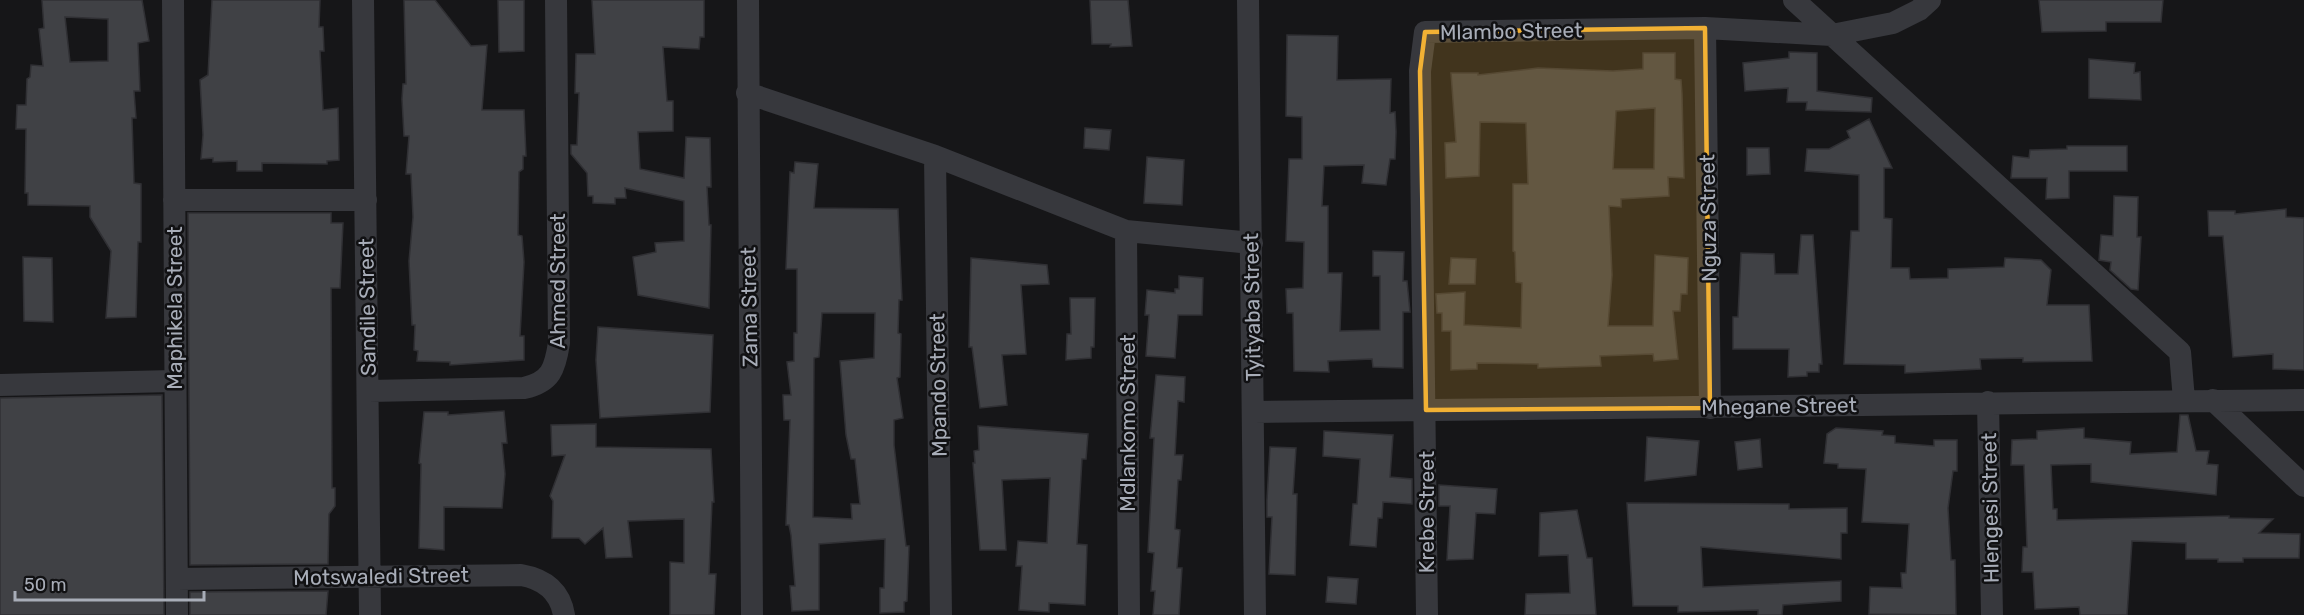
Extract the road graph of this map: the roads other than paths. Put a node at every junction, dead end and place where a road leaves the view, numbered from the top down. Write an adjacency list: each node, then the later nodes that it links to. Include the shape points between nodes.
1 (173, 0): 12 (street, Maphikela Street)
2 (363, 0): 13 (street, Sandile Street)
3 (556, 0): 18 (street, Ahmed Street, via 559,343 549,376 540,384 524,388)
4 (748, 0): 10 (street, Zama Street)
5 (1248, 0): 15 (street, Tyityaba Street)
6 (1794, 0): 9 (street)
7 (1930, 0): 9 (street, Mlambo Street, via 1893,23)
8 (1705, 28): 9 (street, Mlambo Street); 23 (street, Nguza Street); 24 (street, Mlambo Street, via 1425,32 1420,71)
9 (1832, 35): 19 (street, via 2180,351)
10 (747, 93): 11 (street); 32 (street, Zama Street)
11 (935, 156): 14 (street); 33 (street, Mpando Street)
12 (174, 200): 13 (street); 16 (street, Maphikela Street)
13 (366, 200): 18 (street, Sandile Street)
14 (1126, 231): 15 (street); 34 (street, Mdlankomo Street)
15 (1252, 243): 25 (street, Tyityaba Street)
16 (174, 381): 17 (street); 28 (street, Maphikela Street)
17 (0, 386)
18 (369, 391): 27 (street, Sandile Street)
19 (2184, 400): 20 (street, Mhegane Street); 22 (street, Mhegane Street)
20 (2213, 400): 21 (street, Mhegane Street); 26 (street)
21 (2304, 400)
22 (1988, 402): 23 (street, Mhegane Street); 37 (street, Hlengesi Street)
23 (1710, 408): 24 (street, Mhegane Street)
24 (1426, 410): 25 (street, Mhegane Street); 36 (street, Krebe Street)
25 (1254, 412): 35 (street, Tyityaba Street)
26 (2304, 486)
27 (369, 576): 28 (street, Motswaledi Street); 30 (street, Sandile Street); 31 (street, Motswaledi Street, via 537,578 557,594)
28 (177, 579): 29 (street, Maphikela Street)
29 (177, 615)
30 (370, 615)
31 (564, 615)
32 (752, 615)
33 (941, 615)
34 (1129, 615)
35 (1255, 615)
36 (1427, 615)
37 (1992, 615)

